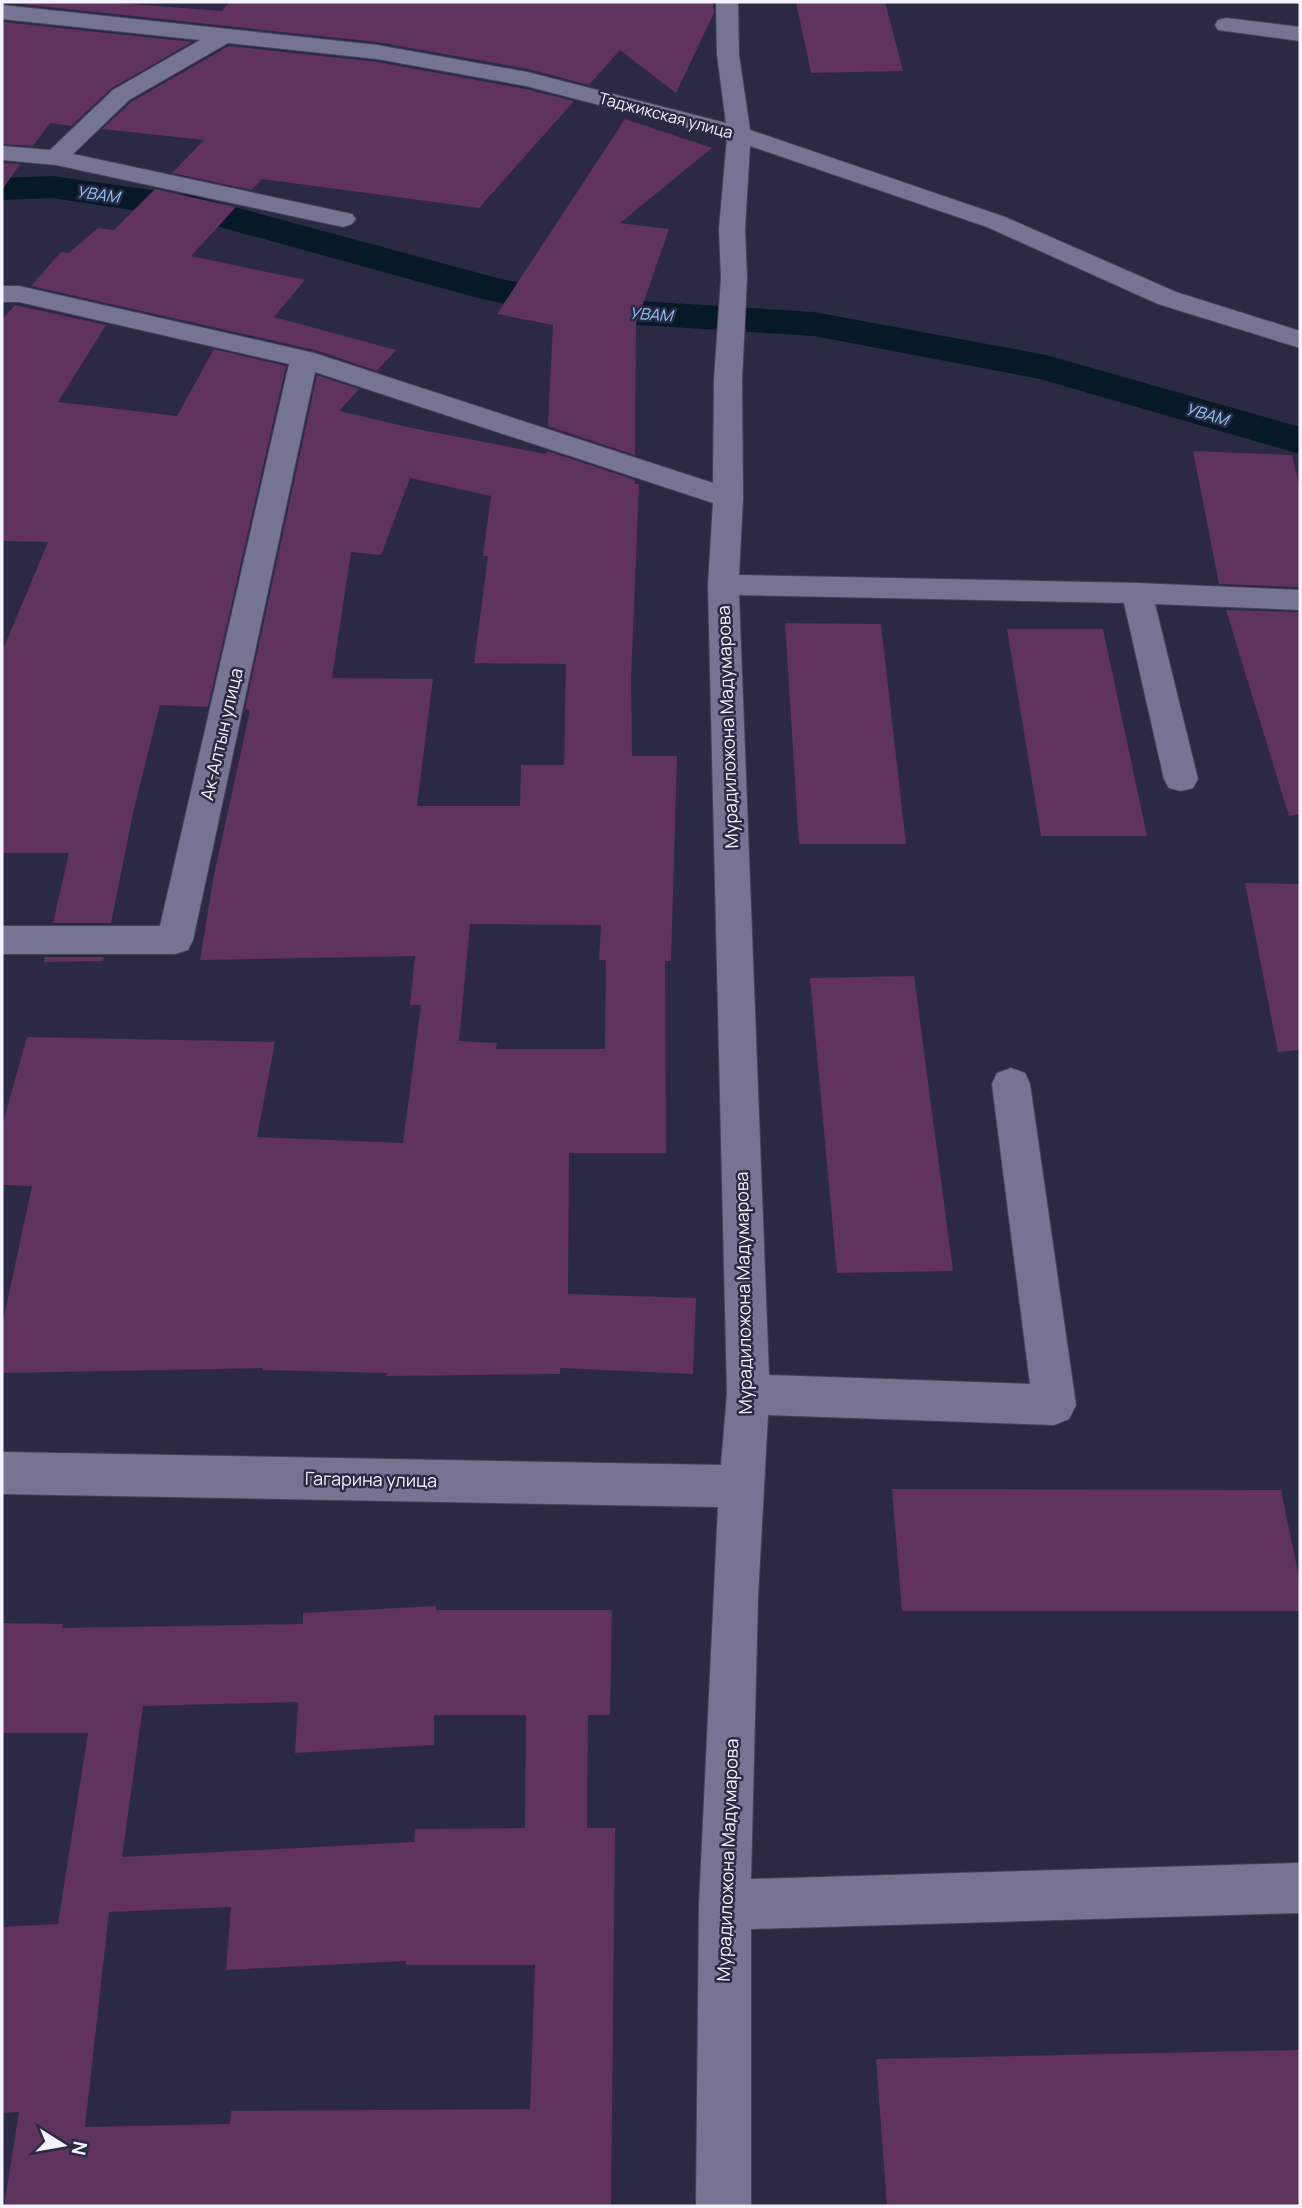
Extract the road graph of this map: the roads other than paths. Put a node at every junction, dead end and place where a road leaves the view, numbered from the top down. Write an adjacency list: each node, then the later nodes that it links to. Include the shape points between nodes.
1 (727, 2): 7 (street, Мурадиложона Мадумарова, via 727,55)
2 (53, 9): 3 (street, Таджикская улица); 6 (street, Таджикская улица)
3 (2, 12)
4 (1226, 25): 5 (street)
5 (1300, 34)
6 (225, 35): 7 (street, Таджикская улица, via 377,52 527,79); 9 (street, via 121,95)
7 (739, 134): 12 (street, Таджикская улица, via 996,222 1167,298); 14 (street, Мурадиложона Мадумарова, via 732,229)
8 (2, 153): 9 (street)
9 (56, 158): 10 (street)
10 (343, 219)
11 (2, 294): 13 (street)
12 (1300, 340)
13 (304, 359): 14 (street); 19 (street, Ак-Алтын улица, via 175,940)
14 (728, 498): 15 (street, Мурадиложона Мадумарова)
15 (723, 585): 16 (street); 21 (street, Мурадиложона Мадумарова)
16 (1138, 593): 17 (street); 18 (street)
17 (1300, 600)
18 (1181, 779)
19 (2, 940)
20 (1011, 1084): 21 (street, via 1054,1405)
21 (748, 1394): 23 (street, Мурадиложона Мадумарова)
22 (2, 1472): 23 (street, Гагарина улица)
23 (741, 1486): 25 (street, Мурадиложона Мадумарова)
24 (1300, 1888): 25 (street)
25 (724, 1905): 26 (street, Мурадиложона Мадумарова)
26 (724, 2206)

